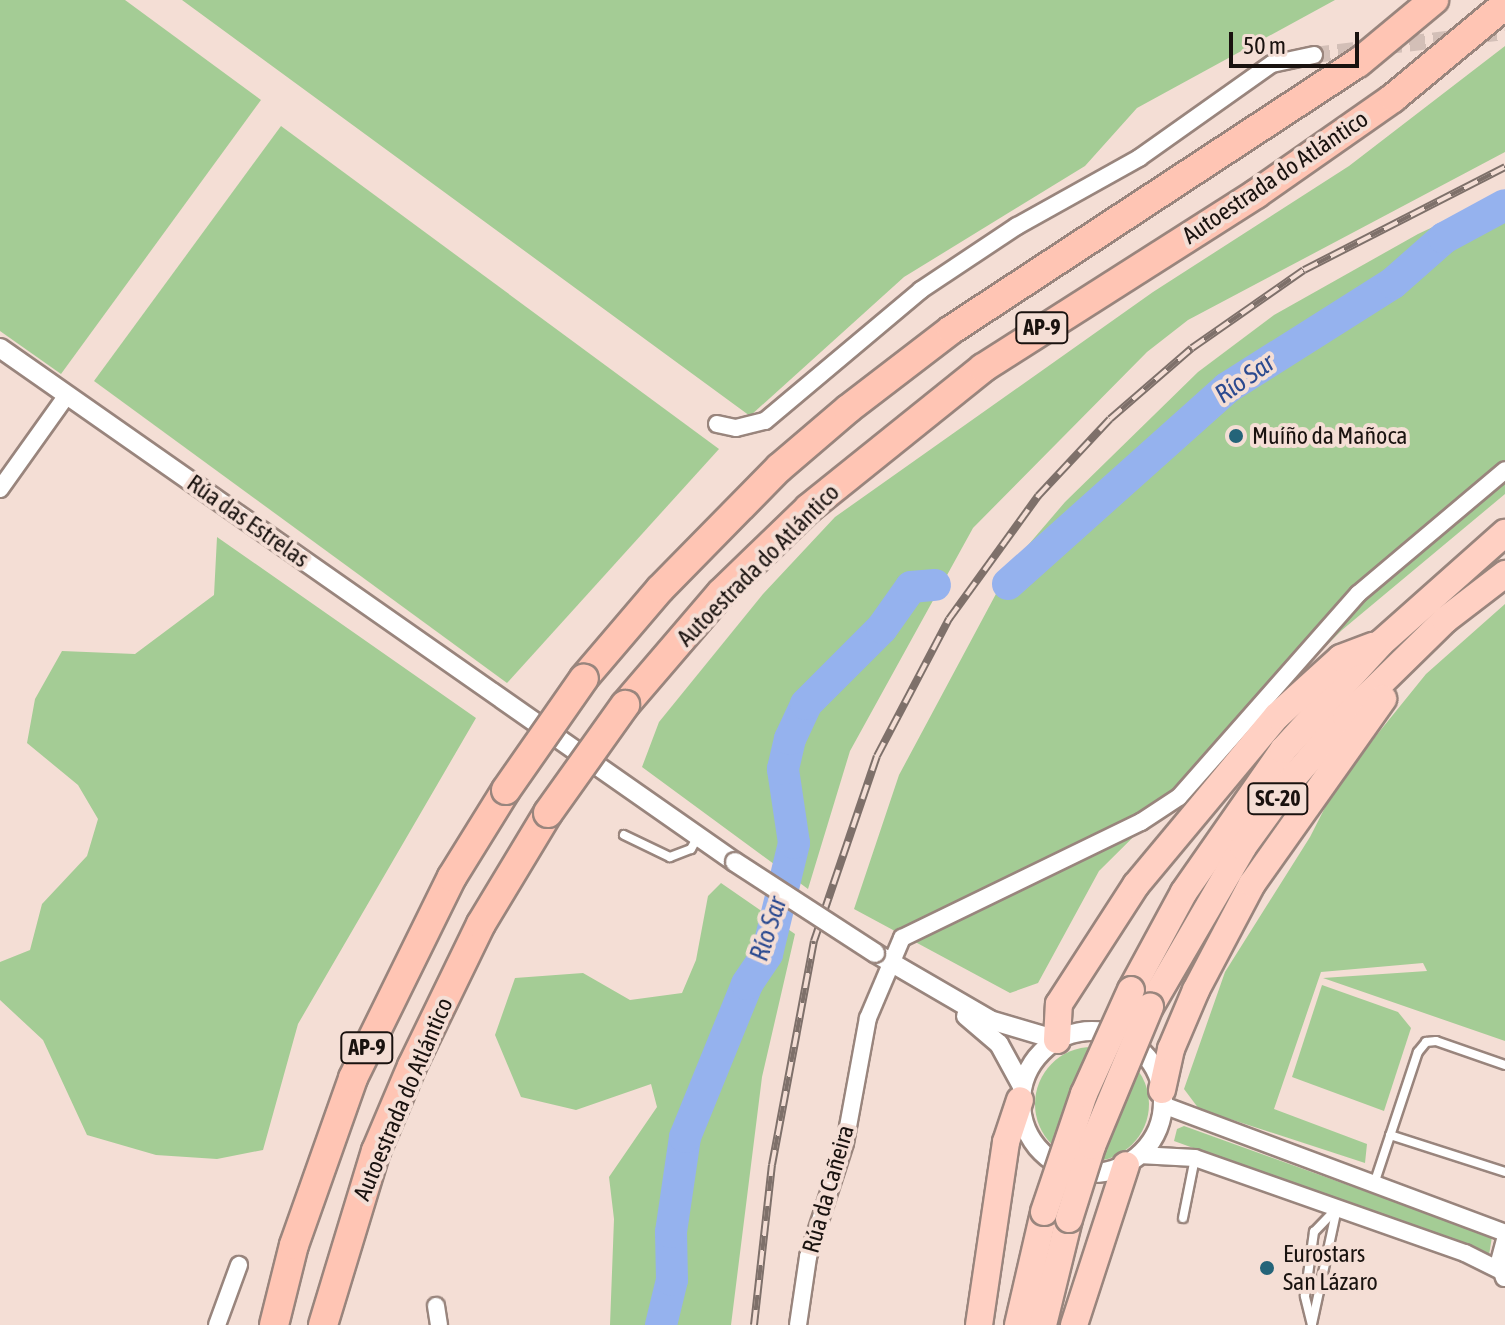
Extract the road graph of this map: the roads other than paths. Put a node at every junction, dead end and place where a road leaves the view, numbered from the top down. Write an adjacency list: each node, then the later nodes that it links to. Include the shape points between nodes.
1 (1434, 0): 36 (highway, Autoestrada do Atlántico / AP-9, bridge, via 1346,71 951,330 848,409 703,545 584,678 452,877 353,1078 298,1230)
2 (1505, 5): 37 (highway, Autoestrada do Atlántico / AP-9, bridge, via 1393,98 1256,194 983,368 809,508 721,593 625,705 548,813 481,924 376,1151)
3 (1314, 55): 6 (street, via 1272,64 1139,158 1017,226 921,290 765,421 736,428)
4 (0, 348): 5 (street, Rúa das Estrelas)
5 (67, 395): 8 (street); 14 (street, Rúa das Estrelas)
6 (717, 424)
7 (1505, 470): 15 (street, Rúa da Cañeira, via 1358,594 1179,797 1141,822 902,938)
8 (0, 489)
9 (1505, 533): 12 (highway, SC-20)
10 (1505, 574): 11 (highway, SC-20)
11 (1445, 620): 17 (highway, SC-20, via 1346,717 1293,778); 21 (highway, via 1329,770 1252,884 1171,1049)
12 (1381, 643): 17 (highway, SC-20, via 1283,750 1228,824); 18 (highway, via 1341,658 1277,716 1146,873 1059,1004)
13 (624, 835): 14 (lane, via 670,857 691,849)
14 (697, 838): 15 (street, Rúa das Estrelas, bridge)
15 (882, 958): 16 (street, Rúa das Estrelas); 39 (street, Rúa da Cañeira, via 845,1143 808,1257)
16 (940, 993): 18 (street, via 1006,1026); 20 (street, via 999,1044)
17 (1140, 998): 28 (highway, SC-20, bridge, via 1084,1094)
18 (1057, 1040): 20 (street, via 1038,1055); 21 (street, via 1096,1030 1119,1036 1155,1067)
19 (1505, 1065): 22 (lane, via 1426,1042)
20 (1021, 1093): 24 (street, via 1031,1141 1064,1168 1085,1173); 40 (highway, via 1006,1142)
21 (1163, 1098): 24 (street, via 1160,1124); 26 (street)
22 (1390, 1135): 25 (lane); 26 (lane)
23 (1195, 1158): 24 (street); 27 (street); 29 (lane)
24 (1133, 1160): 43 (highway)
25 (1505, 1172)
26 (1373, 1185): 30 (street)
27 (1337, 1208): 27 (lane, via 1314,1232 1305,1296 1312,1325); 33 (street)
28 (1056, 1216): 41 (highway, SC-20); 42 (highway, SC-20)
29 (1183, 1218)
30 (1505, 1233)
31 (1505, 1240): 33 (street)
32 (239, 1265): 35 (street)
33 (1503, 1275)
34 (436, 1306): 38 (street)
35 (217, 1325)
36 (274, 1325)
37 (323, 1325)
38 (439, 1325)
39 (798, 1325)
40 (979, 1325)
41 (1018, 1325)
42 (1043, 1325)
43 (1074, 1325)

